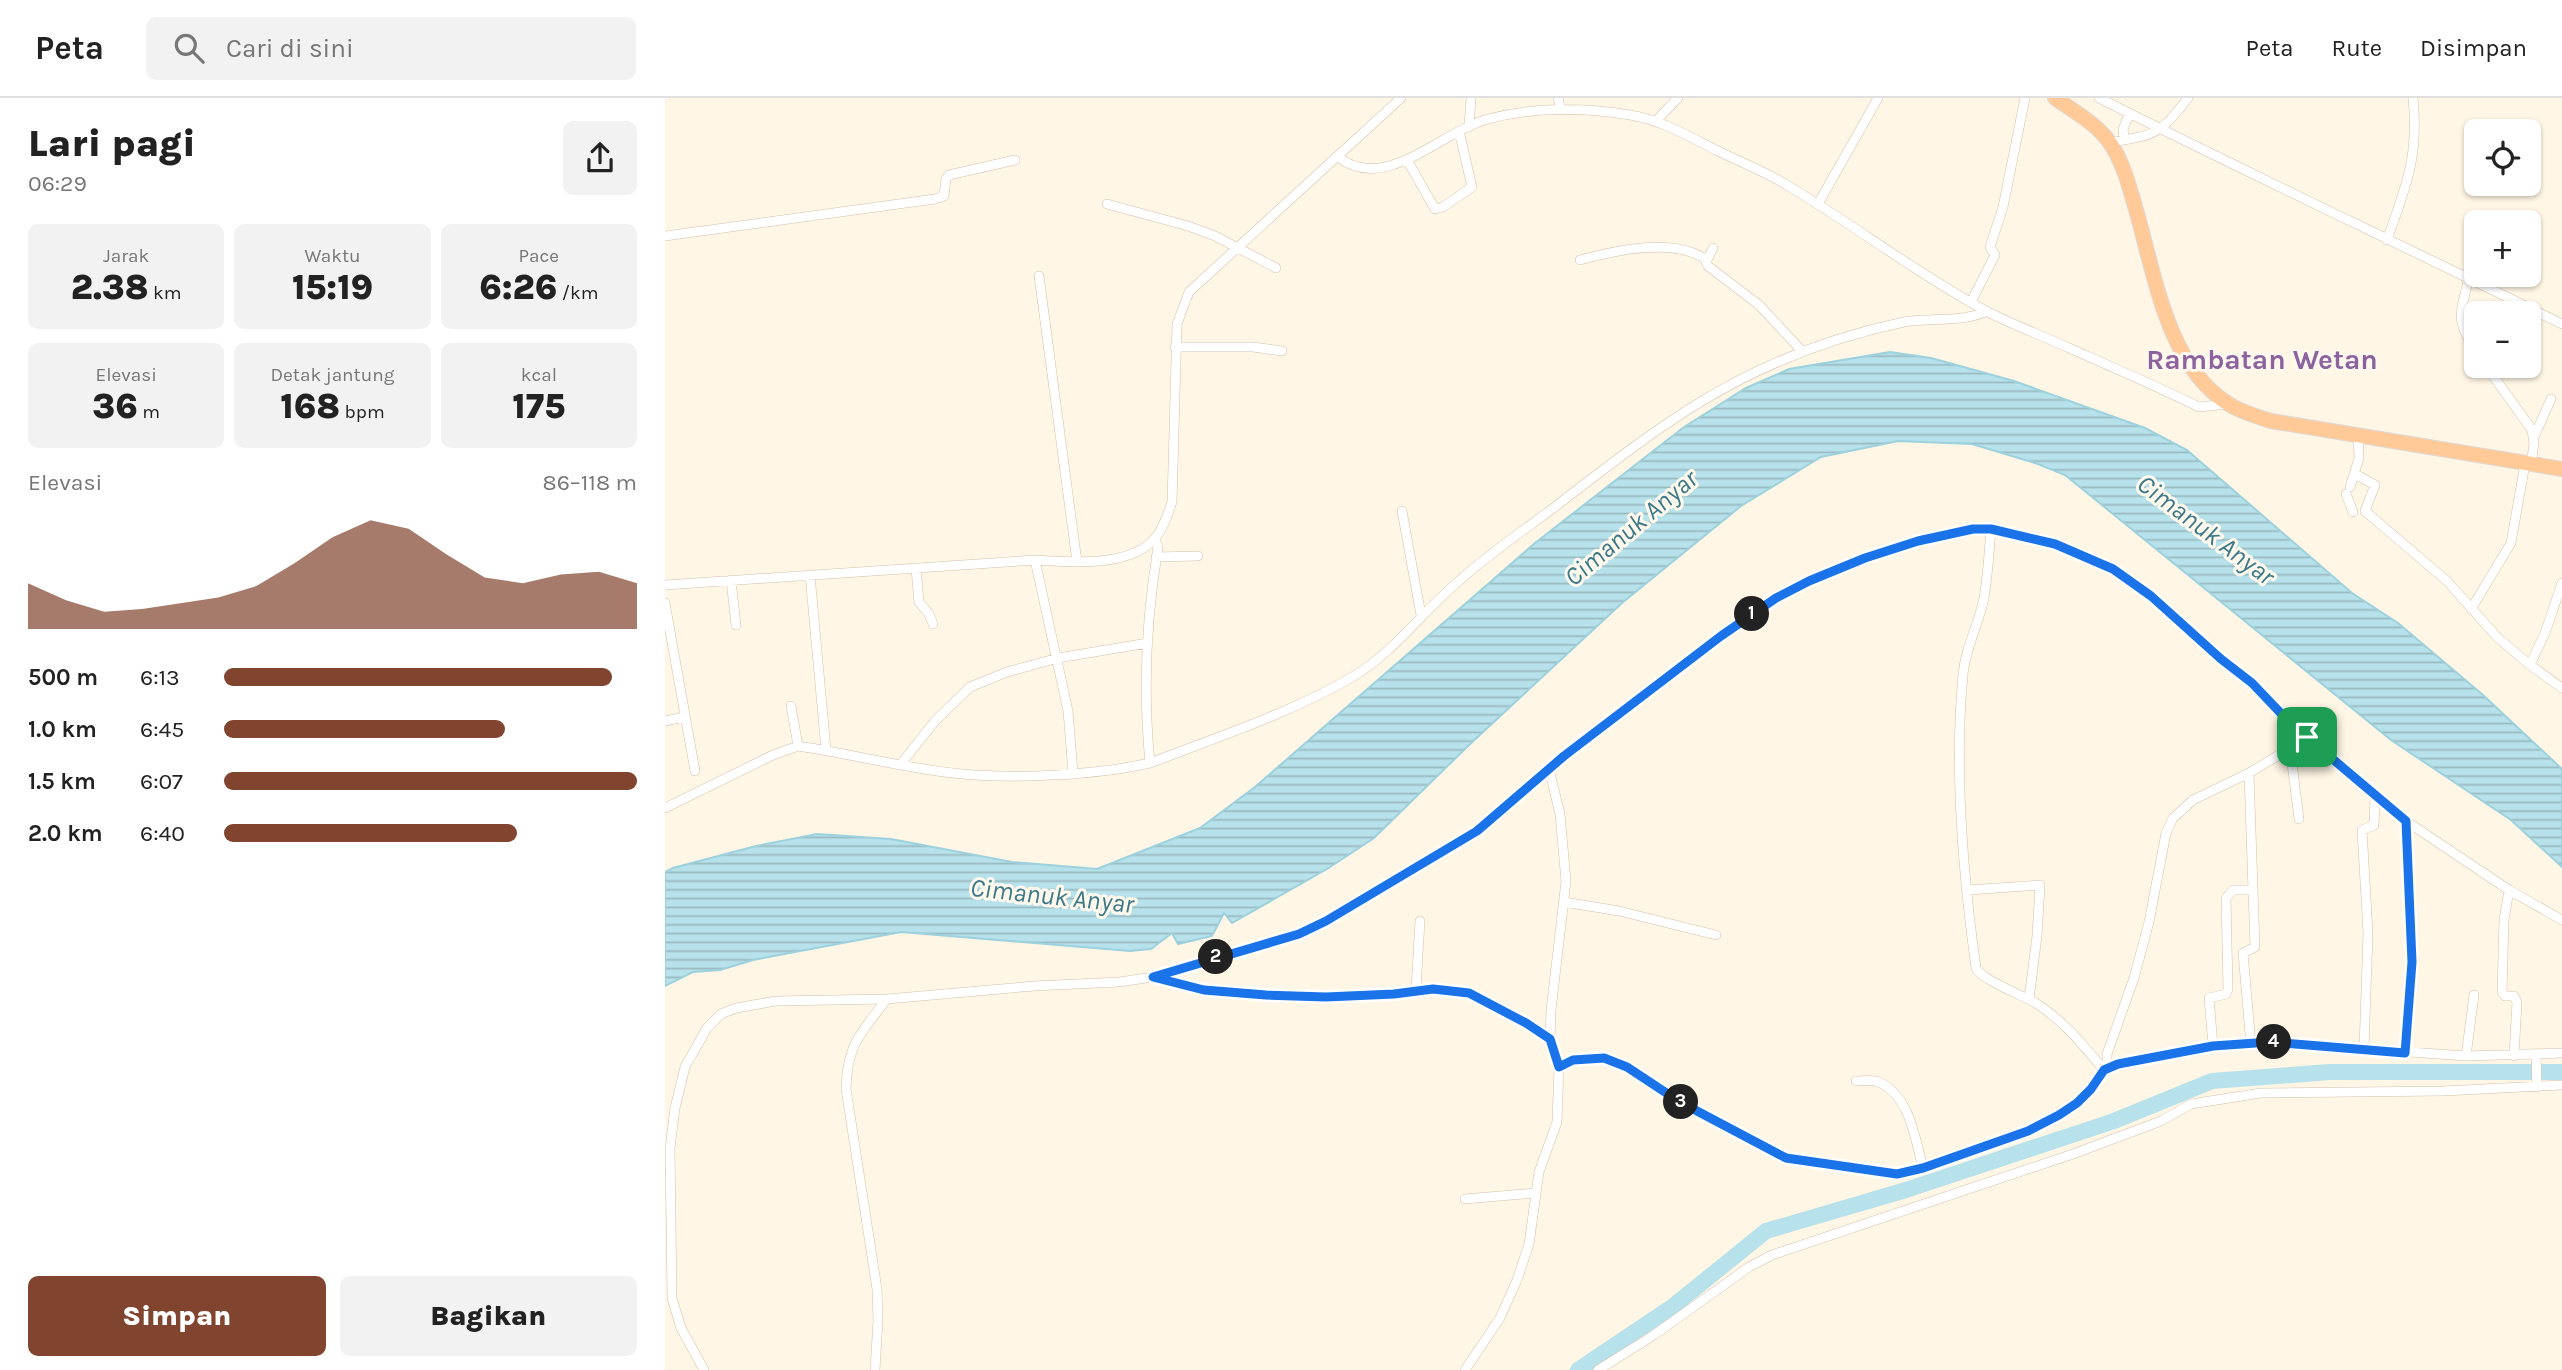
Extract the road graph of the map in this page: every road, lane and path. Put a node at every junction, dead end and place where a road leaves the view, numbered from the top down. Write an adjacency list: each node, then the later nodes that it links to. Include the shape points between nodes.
1 (1401, 98): 18 (street)
2 (1471, 98): 14 (street)
3 (1558, 98): 11 (street)
4 (1678, 98): 13 (street)
5 (1878, 98): 22 (street)
6 (2025, 98): 34 (street, via 2003,207 1990,247 1995,256)
7 (2055, 98): 17 (highway)
8 (2099, 98): 12 (street)
9 (2188, 98): 16 (street)
10 (2413, 98): 24 (street, via 2413,158)
11 (1561, 110): 13 (street); 14 (street, via 1499,117)
12 (2129, 116): 16 (street); 17 (street)
13 (1656, 121): 22 (street, via 1772,177)
14 (1469, 127): 15 (street)
15 (1459, 131): 20 (street); 20 (street, via 1472,187 1443,208 1435,209)
16 (2155, 132): 17 (street); 24 (street)
17 (2120, 137): 43 (highway, via 2120,159 2172,332 2193,370)
18 (1338, 157): 20 (street, via 1360,168 1382,168); 25 (street)
19 (1015, 160): 23 (street, via 949,175 944,195 935,199)
20 (1407, 160)
21 (1107, 204): 25 (street, via 1188,226)
22 (1818, 205): 34 (street)
23 (665, 236)
24 (2387, 240): 31 (street)
25 (1237, 247): 29 (street); 38 (street, via 1189,292 1177,324)
26 (1713, 248): 28 (street)
27 (1580, 260): 28 (street, via 1638,247 1697,254)
28 (1707, 260): 39 (street, via 1708,266 1772,316)
29 (1276, 268)
30 (1039, 276): 54 (street)
31 (2464, 281)
32 (2467, 287): 37 (street, via 2460,314)
33 (2477, 287): 36 (street)
34 (1971, 302): 35 (street)
35 (1987, 311): 39 (street, via 1888,326); 43 (street, via 2199,407)
36 (2562, 324)
37 (2464, 330)
38 (1175, 348): 40 (street); 52 (street, via 1172,502)
39 (1801, 350): 64 (street, via 1702,401 1637,444)
40 (1282, 351)
41 (2495, 378): 45 (street)
42 (2551, 399): 45 (street)
43 (2228, 404): 44 (highway, via 2271,421)
44 (2358, 435): 46 (highway); 48 (street)
45 (2534, 437): 46 (street)
46 (2528, 464): 47 (highway); 63 (street, via 2511,543)
47 (2562, 469)
48 (2355, 474): 50 (street, via 2348,490); 63 (street, via 2375,485 2365,511 2433,568)
49 (1402, 511): 64 (street)
50 (2353, 512)
51 (1991, 529): 74 (street, via 2055,544 2113,569 2252,683); 80 (street, via 1918,541 1776,598); 88 (street, via 1983,600 1963,673 1959,744)
52 (1155, 539): 54 (street, via 1115,559); 55 (street)
53 (1198, 556): 55 (street)
54 (1077, 557): 56 (street)
55 (1156, 557): 67 (street)
56 (1035, 560): 57 (street); 68 (street)
57 (916, 569): 58 (street); 65 (street, via 919,603)
58 (810, 575): 59 (street); 77 (street)
59 (731, 580): 61 (street); 66 (street)
60 (2562, 583): 69 (street)
61 (665, 584)
62 (665, 603): 72 (street)
63 (2471, 609): 69 (street)
64 (1421, 615): 78 (street, via 1379,658 1355,675 1296,705)
65 (933, 624)
66 (736, 625)
67 (1148, 643): 68 (street); 78 (street, via 1145,709)
68 (1058, 657): 79 (street, via 970,687); 82 (street)
69 (2530, 665): 70 (street)
70 (2562, 688)
71 (791, 706): 75 (street)
72 (684, 718): 73 (street); 81 (street)
73 (665, 721)
74 (2307, 737): 76 (street); 84 (street)
75 (799, 746): 77 (street); 85 (street)
76 (2290, 748): 83 (street); 86 (street)
77 (826, 750): 79 (street)
78 (1150, 763): 82 (street)
79 (900, 765): 82 (street, via 962,774)
80 (1549, 768): 91 (street, via 1560,814); 95 (street, via 1477,831 1326,921 1271,943)
81 (695, 771)
82 (1073, 773)
83 (2249, 773): 89 (street); 110 (street, via 2193,800 2173,818 2149,922)
84 (2375, 795): 87 (street); 103 (street, via 2374,825 2362,830 2368,933)
85 (665, 808)
86 (2299, 819)
87 (2406, 821): 90 (street); 104 (street, via 2412,962)
88 (1969, 890): 99 (street, via 1978,972); 99 (street, via 2040,886)
89 (2253, 890): 101 (street, via 2255,947 2243,953); 102 (street, via 2233,890 2226,898 2228,989 2209,998)
90 (2509, 890): 92 (street); 107 (street, via 2503,992 2517,1002)
91 (1565, 902): 94 (street); 100 (street)
92 (2562, 920)
93 (1420, 921): 96 (street)
94 (1716, 936)
95 (1153, 977): 96 (street, via 1204,990 1266,995 1326,997); 98 (street)
96 (1416, 989): 100 (street, via 1469,993)
97 (2474, 995): 106 (street)
98 (887, 999): 117 (street, via 775,1001 736,1007 707,1028 685,1067 670,1148 672,1298 681,1328); 118 (street, via 854,1042 846,1069 877,1289)
99 (2029, 999): 110 (street, via 2059,1020)
100 (1550, 1039): 109 (street)
101 (2252, 1045): 102 (street); 103 (street, via 2270,1042)
102 (2213, 1046): 110 (street)
103 (2364, 1049): 104 (street)
104 (2405, 1053): 106 (street)
105 (2562, 1053): 108 (street)
106 (2466, 1056): 107 (street)
107 (2514, 1056): 108 (street)
108 (2536, 1058): 112 (street)
109 (1559, 1067): 114 (street, via 1597,1057 1615,1062 1680,1102 1796,1161 1897,1174); 115 (street, via 1557,1122)
110 (2106, 1069): 114 (street, via 2091,1089 2059,1115 2028,1131)
111 (1856, 1081): 114 (street, via 1879,1082 1900,1101)
112 (2537, 1084): 113 (street); 120 (street, via 2443,1091 2261,1093 2192,1104 2161,1121 2073,1154 1772,1255 1749,1266)
113 (2562, 1085)
114 (1923, 1168)
115 (1535, 1193): 116 (street); 119 (street, via 1529,1244 1517,1280 1500,1318)
116 (1465, 1199)
117 (703, 1370)
118 (875, 1370)
119 (1465, 1370)
120 (1598, 1370)

